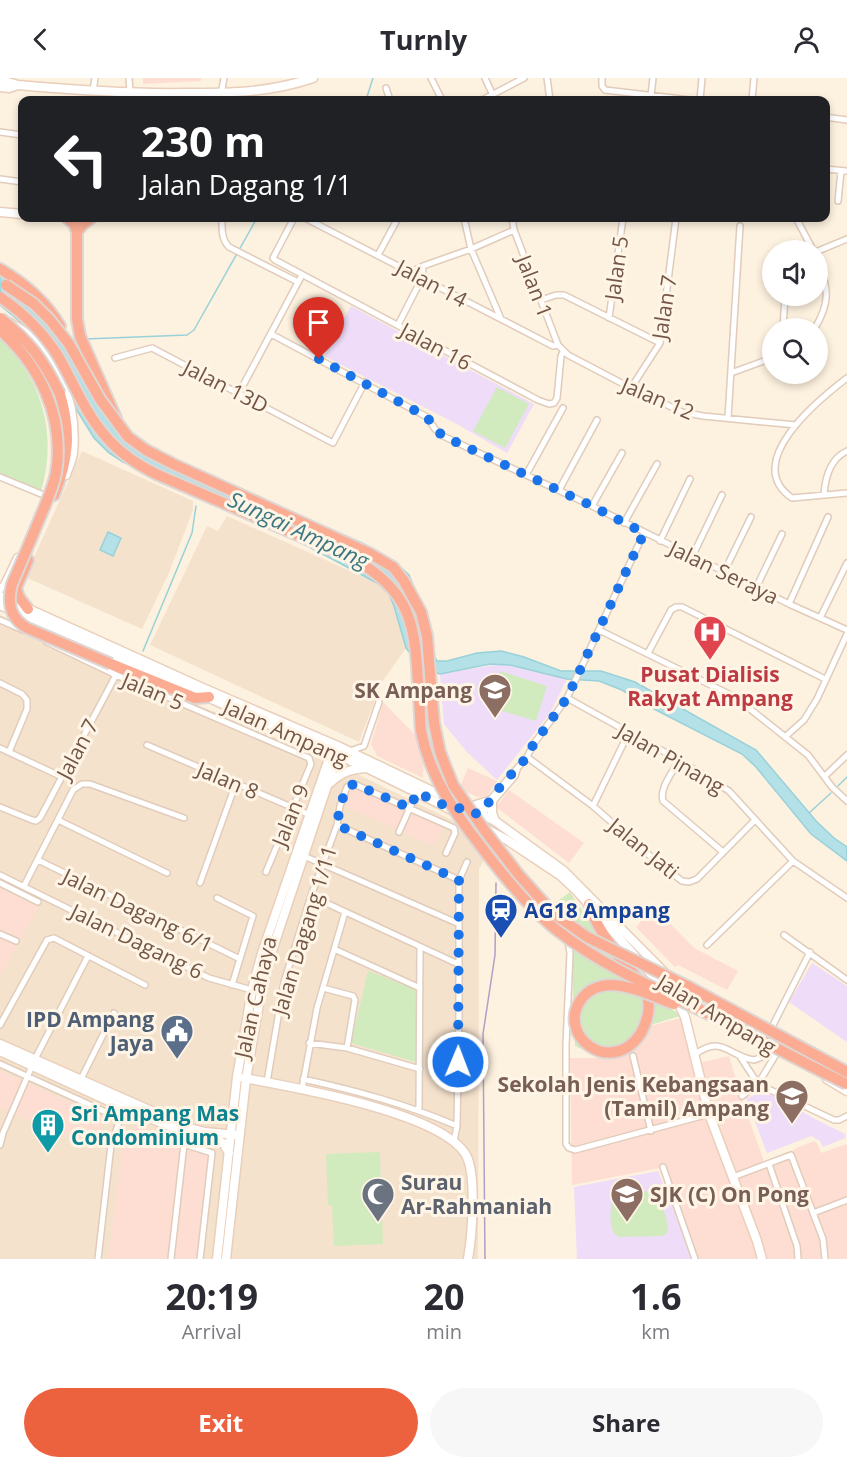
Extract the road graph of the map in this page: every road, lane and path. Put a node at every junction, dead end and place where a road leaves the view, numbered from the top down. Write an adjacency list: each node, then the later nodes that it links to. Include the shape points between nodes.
1 (96, 78): 17 (street)
2 (129, 78): 18 (street)
3 (224, 78): 20 (street)
4 (313, 78): 14 (main road)
5 (431, 78): 23 (street)
6 (485, 78): 24 (street)
7 (524, 78): 25 (street)
8 (547, 78): 26 (street)
9 (602, 78): 27 (street, via 605,90)
10 (653, 78): 27 (street)
11 (702, 78): 28 (street)
12 (754, 78): 29 (street)
13 (0, 80): 15 (main road)
14 (297, 81): 21 (main road)
15 (9, 84): 17 (main road)
16 (386, 88): 22 (street)
17 (93, 91): 18 (main road)
18 (130, 92): 19 (main road)
19 (202, 96)
20 (220, 96)
21 (227, 96)
22 (389, 96)
23 (440, 96)
24 (493, 96)
25 (497, 96)
26 (549, 96)
27 (651, 96)
28 (700, 96)
29 (752, 96)
30 (830, 118): 31 (street)
31 (847, 120)
32 (0, 132): 33 (street)
33 (18, 134)
34 (844, 171): 37 (street)
35 (0, 179): 36 (street)
36 (18, 181)
37 (838, 201)
38 (0, 212): 39 (main road)
39 (18, 214)
40 (72, 222): 53 (highway)
41 (88, 222): 53 (highway)
42 (222, 222): 65 (street, via 222,234 229,247)
43 (292, 222): 62 (street, Jalan 16, via 273,258)
44 (313, 222): 58 (street, Jalan 14)
45 (396, 222): 58 (street)
46 (465, 222): 57 (street)
47 (513, 222): 52 (street, Jalan 1)
48 (621, 222): 69 (street, Jalan 5)
49 (675, 222): 76 (street, Jalan 7)
50 (798, 222): 55 (street)
51 (740, 226): 82 (street)
52 (514, 230): 57 (street); 67 (street, Jalan 1)
53 (77, 232): 90 (highway, bridge, via 80,336)
54 (847, 239): 56 (street)
55 (808, 240)
56 (828, 247)
57 (471, 249): 59 (street); 70 (street)
58 (378, 255): 61 (street, Jalan 14)
59 (423, 266): 61 (street); 63 (street)
60 (0, 269): 77 (highway, bridge, via 36,296 56,319)
61 (411, 272): 63 (street, Jalan 14)
62 (302, 275): 65 (street); 71 (street, Jalan 16)
63 (422, 278): 70 (street, Jalan 14); 71 (street)
64 (0, 281): 77 (highway, bridge, via 34,304)
65 (298, 282): 74 (street)
66 (0, 297): 207 (highway, bridge, via 44,336 91,417 130,460 351,558 368,567 394,591 410,617 416,642 421,731 429,758 442,789 469,831 556,930 648,985)
67 (541, 300): 69 (street, via 564,295); 78 (street, Jalan 1)
68 (0, 318): 72 (main road); 102 (highway, bridge, via 31,345 60,394 68,440 63,472)
69 (609, 318): 76 (street)
70 (501, 319): 78 (street, Jalan 14)
71 (398, 325): 79 (street, Jalan 16, via 549,404 557,398)
72 (19, 327): 75 (main road); 102 (main road, via 54,363 70,408 73,455 65,478)
73 (0, 330): 127 (highway, bridge, via 33,365 48,396 57,448 56,475 9,595 15,619 27,628 195,698)
74 (271, 334): 84 (street, Jalan Seraya); 86 (street)
75 (2, 339): 102 (main road, via 36,381 51,424 53,452)
76 (660, 343): 85 (street, Jalan 7)
77 (69, 344): 90 (highway, bridge)
78 (558, 345): 79 (street, Jalan 1)
79 (563, 352): 85 (street, Jalan 12)
80 (115, 358): 86 (street, Jalan 13D, via 152,348)
81 (762, 362): 82 (street)
82 (731, 373): 88 (street)
83 (847, 378): 91 (street)
84 (365, 382): 86 (street, Jalan 13D, via 333,443); 95 (street, Jalan Seraya, via 427,417 443,436)
85 (631, 388): 88 (street, Jalan 12, via 682,412)
86 (239, 393)
87 (563, 408): 95 (street)
88 (728, 418): 91 (street, Jalan 12)
89 (597, 420): 98 (street)
90 (118, 424): 222 (highway, bridge, via 146,450 393,567 422,612 434,723 453,784 485,831 552,913 586,937 687,986)
91 (796, 424): 101 (street, via 775,459 778,483 792,498)
92 (847, 451): 101 (street, via 834,462 825,481)
93 (622, 453): 103 (street)
94 (657, 464): 106 (street)
95 (526, 475): 98 (street, Jalan Seraya)
96 (0, 477): 102 (street)
97 (690, 479): 109 (street)
98 (559, 490): 103 (street, Jalan Seraya)
99 (847, 493): 101 (street)
100 (722, 495): 110 (street)
101 (824, 495)
102 (48, 500): 113 (highway); 115 (main road)
103 (592, 506): 106 (street, Jalan Seraya)
104 (751, 517): 112 (street)
105 (828, 517): 116 (street)
106 (624, 523): 107 (street, Jalan Seraya)
107 (644, 533): 109 (street, Jalan Seraya); 121 (street)
108 (782, 534): 114 (street)
109 (660, 541): 110 (street, Jalan Seraya)
110 (692, 557): 112 (street, Jalan Seraya)
111 (847, 563): 119 (street)
112 (724, 572): 114 (street, Jalan Seraya)
113 (16, 588): 115 (highway); 118 (highway)
114 (756, 588): 116 (street, Jalan Seraya)
115 (1, 590): 118 (main road, Jalan Ampang)
116 (789, 604): 119 (street, Jalan Seraya)
117 (0, 605): 127 (main road, Jalan Ampang)
118 (28, 609): 127 (main road, Jalan Ampang)
119 (820, 618): 122 (street, Jalan Seraya)
120 (0, 620): 124 (street, Jalan 5)
121 (599, 630): 123 (street); 128 (street)
122 (847, 632): 125 (street)
123 (648, 653): 125 (street, via 676,607); 131 (street, via 735,698)
124 (116, 675): 140 (street, Jalan 5); 145 (street, Jalan 7)
125 (825, 679): 131 (street, via 804,720)
126 (0, 683): 137 (street, via 22,693 27,700 27,710)
127 (205, 693): 133 (main road, Jalan Ampang); 136 (main road, Jalan Ampang)
128 (568, 696): 130 (street, Jalan Pinang); 139 (street)
129 (379, 702): 134 (street)
130 (628, 732): 141 (street, Jalan Pinang); 153 (street)
131 (786, 736): 144 (street)
132 (147, 745): 146 (street, Jalan 8)
133 (318, 746): 136 (main road, Jalan Ampang); 143 (main road)
134 (364, 746): 136 (street); 142 (street)
135 (0, 748): 137 (street)
136 (338, 750): 142 (main road, Jalan Ampang); 143 (main road, Jalan Cahaya); 147 (main road, Jalan Cahaya)
137 (9, 752): 145 (street)
138 (847, 755): 144 (street)
139 (527, 757): 151 (street); 153 (street, Jalan Jati)
140 (309, 758): 156 (street, Jalan 9, via 311,764)
141 (679, 760): 162 (street, Jalan Pinang, via 729,791); 167 (street, via 663,789 663,801)
142 (370, 766): 147 (main road, via 341,773); 148 (main road, Jalan Ampang); 155 (main road, Jalan Ampang)
143 (326, 767): 159 (main road, Jalan Cahaya)
144 (825, 776): 150 (street)
145 (63, 777): 154 (street, Jalan 7, via 36,821)
146 (236, 783): 156 (street, Jalan 8); 179 (street)
147 (327, 786): 169 (main road, Jalan Cahaya)
148 (417, 792): 152 (main road, Jalan Ampang); 157 (street)
149 (847, 792): 150 (street)
150 (845, 799)
151 (490, 802): 155 (main road); 158 (street); 163 (main road)
152 (440, 804): 158 (main road, via 474,815); 165 (main road, Jalan Ampang)
153 (593, 806): 167 (street, Jalan Jati, via 682,881 696,879)
154 (0, 807)
155 (469, 807): 158 (main road, Jalan Ampang)
156 (293, 808): 159 (street, Jalan 8); 174 (street, Jalan 9)
157 (410, 808): 164 (street, Jalan Dagang 1/11, via 354,784 347,787); 166 (street); 168 (street, via 456,830)
158 (481, 813): 163 (main road, Jalan Ampang); 165 (main road)
159 (310, 815): 204 (main road, Jalan Cahaya)
160 (184, 818): 161 (street, via 82,783 73,790)
161 (58, 820): 170 (street); 175 (street)
162 (755, 820): 167 (street, Jalan Jati); 171 (street, Jalan Pinang)
163 (495, 821): 209 (main road, Jalan Ampang, via 564,871 681,987)
164 (337, 825): 173 (street, Jalan Dagang 1/11); 177 (street)
165 (484, 827): 186 (main road, Jalan Ampang, via 561,876)
166 (399, 832)
167 (723, 852)
168 (446, 853)
169 (304, 856): 173 (street); 225 (main road, Jalan Cahaya, via 261,992)
170 (38, 860): 180 (street); 197 (street, Jalan Dagang 6/1)
171 (793, 861): 184 (street, Jalan Pinang); 192 (street)
172 (467, 862): 177 (street)
173 (323, 863): 181 (street, Jalan Dagang 1/11); 188 (street)
174 (266, 872)
175 (167, 873)
176 (0, 874): 180 (street, Jalan Dagang 6)
177 (459, 880): 188 (street)
178 (0, 883): 185 (street)
179 (200, 883)
180 (24, 886): 201 (street, Jalan Dagang 6, via 209,978)
181 (311, 896): 187 (street); 226 (street, Jalan Dagang 1/11, via 284,982)
182 (526, 896): 240 (street, via 565,936 569,947 566,1144 575,1150)
183 (217, 898): 197 (street, via 253,916)
184 (847, 898)
185 (38, 902)
186 (589, 904): 205 (main road, Jalan Ampang, via 658,982); 207 (highway, bridge, via 621,959 645,988 649,1008 641,1033 631,1045 610,1053 587,1045 577,1030 576,1014 587,993 596,988 622,987)
187 (345, 912): 193 (street); 194 (street)
188 (457, 922): 198 (street)
189 (0, 934): 191 (street)
190 (784, 935): 195 (street)
191 (16, 941)
192 (707, 945)
193 (420, 946): 198 (street); 203 (street)
194 (334, 950): 202 (street); 203 (street)
195 (810, 952): 199 (street); 209 (street)
196 (88, 956): 200 (street); 208 (street, via 54,938 47,940); 219 (street)
197 (240, 959): 201 (street)
198 (458, 964): 239 (street)
199 (847, 980)
200 (145, 985)
201 (232, 985): 204 (street, Jalan Dagang 6)
202 (323, 988): 211 (street); 213 (street, via 356,1000)
203 (420, 988): 221 (street)
204 (252, 990): 224 (main road, Jalan Cahaya)
205 (674, 993): 215 (main road, Jalan Ampang); 216 (main road, via 685,1017)
206 (114, 1013): 227 (street)
207 (715, 1017): 230 (highway, bridge)
208 (0, 1025)
209 (769, 1034): 210 (main road, Jalan Ampang)
210 (784, 1042): 215 (main road); 222 (main road, Jalan Ampang)
211 (309, 1043): 213 (street); 228 (street)
212 (0, 1044): 219 (main road)
213 (347, 1048): 221 (street)
214 (0, 1051): 219 (main road)
215 (778, 1051): 217 (street, via 754,1060); 229 (street); 231 (main road, Jalan Ampang)
216 (694, 1055): 217 (street, via 713,1046 722,1046); 236 (main road)
217 (738, 1055): 229 (street)
218 (633, 1056): 240 (street)
219 (33, 1062): 223 (street); 227 (main road)
220 (0, 1064): 223 (street)
221 (420, 1069): 234 (street)
222 (847, 1073)
223 (27, 1076): 235 (street); 246 (street)
224 (237, 1077): 225 (main road); 238 (main road, Jalan Cahaya)
225 (246, 1079): 226 (main road); 243 (main road, Jalan Cahaya)
226 (267, 1082): 228 (main road)
227 (79, 1083): 233 (main road)
228 (303, 1084): 234 (street, via 360,1091); 244 (main road, via 405,1117)
229 (758, 1084): 232 (street); 237 (street, via 834,1120)
230 (847, 1084)
231 (847, 1091)
232 (742, 1096)
233 (125, 1105): 241 (main road); 242 (main road); 253 (street, via 111,1145)
234 (419, 1110): 239 (street)
235 (110, 1114)
236 (709, 1114): 240 (street); 250 (main road)
237 (847, 1116)
238 (232, 1119): 242 (main road); 243 (main road, Jalan Cahaya)
239 (457, 1126): 244 (street)
240 (651, 1131)
241 (187, 1133): 242 (main road); 245 (street)
242 (216, 1136): 243 (main road); 247 (main road)
243 (235, 1138): 247 (main road, Jalan Cahaya); 257 (main road, Jalan Cahaya)
244 (454, 1141): 258 (main road, via 467,1157 470,1168 472,1236)
245 (184, 1144): 254 (street); 255 (street, via 209,1150 213,1156)
246 (0, 1145)
247 (229, 1153): 256 (main road, Jalan Cahaya)
248 (769, 1164): 250 (street); 252 (street, via 791,1155); 261 (street)
249 (663, 1167): 259 (street)
250 (733, 1177): 260 (main road)
251 (847, 1200): 252 (street)
252 (813, 1213): 262 (street, via 823,1239)
253 (98, 1259)
254 (171, 1259)
255 (200, 1259)
256 (217, 1259)
257 (226, 1259)
258 (468, 1259)
259 (695, 1259)
260 (762, 1259)
261 (798, 1259)
262 (825, 1259)

